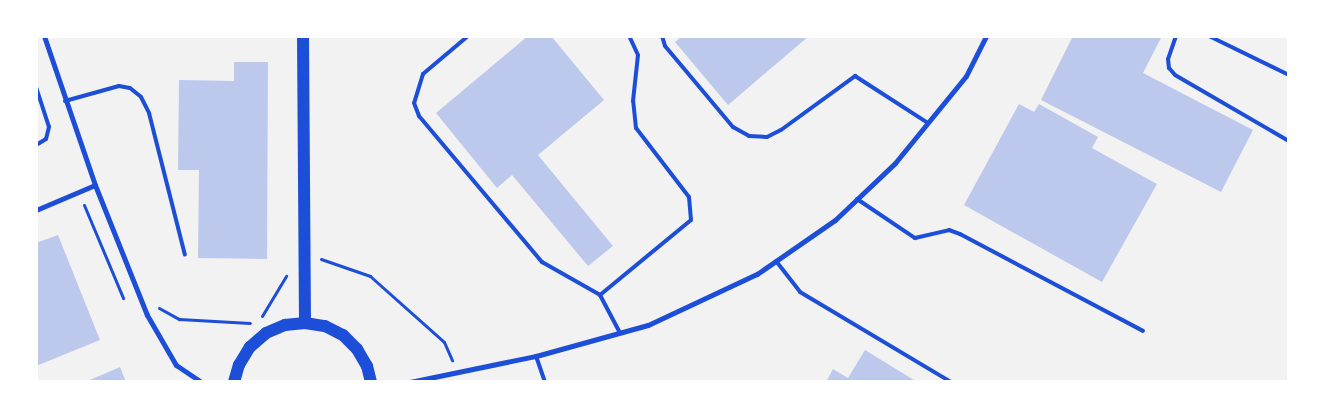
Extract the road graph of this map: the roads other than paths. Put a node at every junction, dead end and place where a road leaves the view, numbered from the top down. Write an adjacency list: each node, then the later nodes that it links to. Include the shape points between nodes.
1 (44, 36): 11 (street)
2 (303, 36): 21 (main road)
3 (468, 36): 20 (lane, via 423,74 414,104 419,116 542,262)
4 (629, 36): 20 (lane, via 638,55 633,101 636,128 689,197 692,210 686,226)
5 (662, 36): 12 (lane, via 665,46 733,127 749,136 767,137 781,130 855,76)
6 (986, 36): 12 (street, via 966,76)
7 (1176, 36): 13 (lane, via 1168,59 1169,68 1175,75)
8 (1209, 36): 9 (lane)
9 (1289, 75)
10 (36, 87): 14 (lane, via 50,127 46,139)
11 (64, 101): 15 (street); 18 (lane, via 119,86 130,88 141,97 149,113)
12 (928, 123): 16 (street)
13 (1289, 141)
14 (36, 145)
15 (94, 185): 17 (street); 25 (street, via 147,315 176,365)
16 (858, 199): 19 (street, via 835,220); 22 (lane, via 914,238 949,230 960,234)
17 (36, 210)
18 (185, 255)
19 (776, 261): 23 (street, via 757,274 648,325); 30 (lane, via 800,292)
20 (600, 296): 23 (lane)
21 (305, 323): 26 (main road, via 285,325 250,347 239,364); 27 (main road, via 325,326 343,335 368,366)
22 (1143, 331)
23 (620, 333): 24 (street)
24 (536, 356): 28 (street); 29 (lane)
25 (200, 382)
26 (234, 382)
27 (371, 382)
28 (410, 382)
29 (545, 382)
30 (951, 382)

